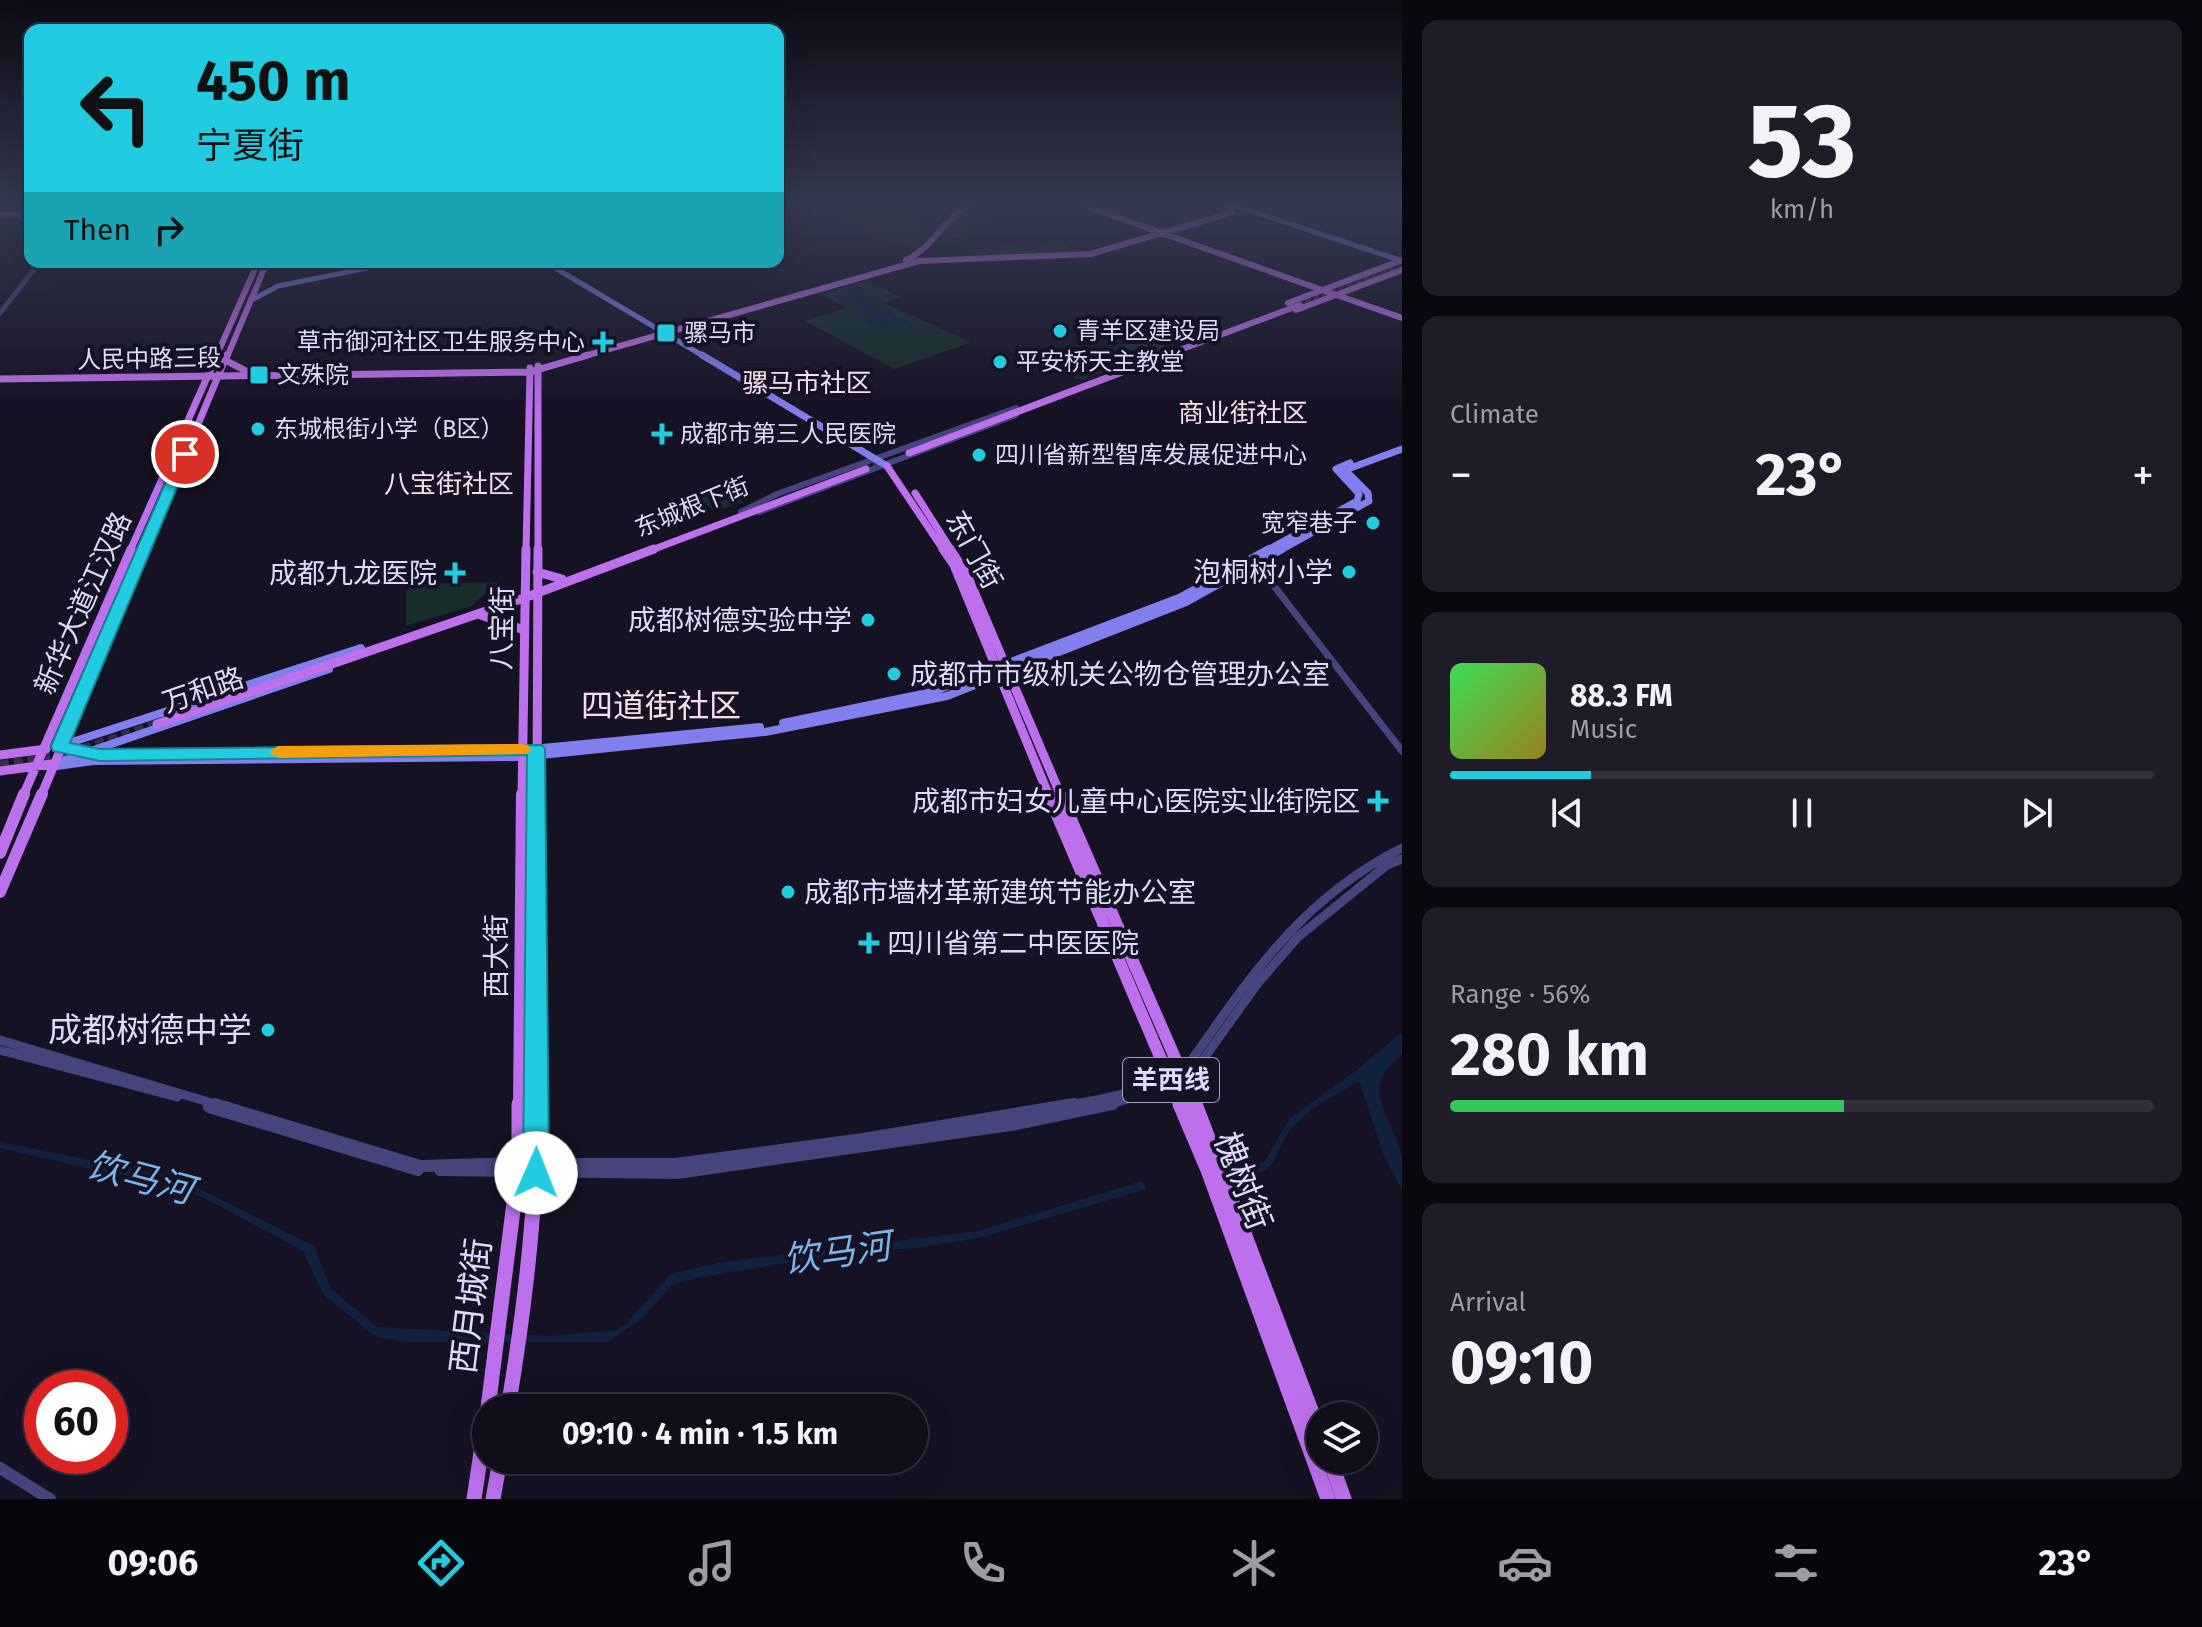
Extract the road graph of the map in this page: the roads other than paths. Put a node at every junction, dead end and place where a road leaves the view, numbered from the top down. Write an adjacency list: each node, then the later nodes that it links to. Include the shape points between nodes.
1 (30, 274): 16 (street)
2 (253, 274): 23 (main road)
3 (324, 274): 11 (main road, via 284,282)
4 (338, 274): 14 (main road, via 278,286)
5 (565, 274): 18 (main road)
6 (572, 274): 18 (main road)
7 (864, 274): 18 (main road)
8 (1283, 274): 12 (main road)
9 (1366, 274): 12 (main road)
10 (1391, 274): 13 (main road)
11 (261, 275): 14 (main road)
12 (1325, 289): 13 (main road); 19 (main road, via 1220,328)
13 (1338, 294): 17 (main road); 19 (main road)
14 (250, 301): 20 (main road)
15 (1298, 304): 19 (main road)
16 (0, 313)
17 (1402, 316)
18 (664, 332): 21 (main road); 28 (main road)
19 (1208, 339): 25 (main road)
20 (225, 360): 22 (main road); 23 (main road)
21 (534, 369): 22 (main road, 人民中路三段); 23 (main road, 人民中路三段); 31 (main road)
22 (248, 372): 23 (main road, 人民中路三段)
23 (214, 374): 24 (main road, 人民中路三段); 43 (main road, 新华大道江汉路); 49 (main road, 新华大道江汉路)
24 (0, 377)
25 (1020, 410): 27 (main road); 28 (street, 东城根下街); 29 (street, 东城根下街)
26 (1402, 446): 33 (main road, via 1345,470 1368,493 1369,501)
27 (907, 452)
28 (877, 457): 29 (main road); 32 (street, 东城根下街, via 777,494)
29 (890, 464): 32 (street, 东城根下街, via 773,508); 41 (main road, 东门街, via 954,565)
30 (864, 468): 32 (main road)
31 (532, 507): 34 (main road, 八宝街); 37 (main road, 八宝街)
32 (744, 513): 35 (main road, 东城根下街); 36 (main road, 东城根下街)
33 (1254, 560): 41 (main road, via 1186,602); 44 (street)
34 (537, 572): 35 (main road); 36 (main road, 八宝街)
35 (562, 579): 36 (main road, 东城根下街)
36 (536, 591): 37 (main road, 万和路); 46 (main road, 八宝街)
37 (524, 595): 38 (main road, 万和路); 39 (main road, 八宝街); 40 (main road, 万和路)
38 (478, 614): 39 (main road); 40 (main road, 万和路)
39 (524, 630): 47 (main road, 八宝街)
40 (363, 651): 42 (main road, 万和路); 43 (main road, 万和路, via 314,661); 45 (main road, 万和路, via 326,671)
41 (1001, 670): 46 (main road, via 938,699 765,732); 58 (main road, 槐树街 / 羊西线)
42 (157, 721)
43 (60, 746): 45 (main road); 49 (main road); 50 (main road, 新华大道江汉路)
44 (1402, 751)
45 (87, 752): 47 (main road); 50 (main road, 万和路)
46 (536, 752): 47 (main road); 60 (main road, 西大街)
47 (522, 753): 50 (main road); 59 (main road, 西大街)
48 (0, 755): 49 (main road)
49 (38, 760): 50 (main road); 51 (main road); 53 (main road, 新华大道江汉路)
50 (53, 763): 55 (main road, 新华大道江汉路)
51 (0, 771)
52 (1402, 848): 58 (street, via 1377,858 1335,888 1286,931)
53 (0, 853)
54 (1402, 859): 58 (street, via 1387,865 1298,937)
55 (0, 892)
56 (0, 1040): 59 (street, via 420,1166)
57 (0, 1050): 59 (street, via 186,1099 414,1169)
58 (1178, 1080): 60 (street, via 1009,1117 676,1164); 63 (main road, 槐树街 / 羊西线); 71 (main road, 槐树街 / 羊西线)
59 (518, 1168): 60 (street); 61 (main road, 西月城街)
60 (536, 1168): 62 (main road, 西月城街)
61 (490, 1394)
62 (510, 1394)
63 (1307, 1402)
64 (0, 1468): 68 (street)
65 (478, 1474): 69 (main road)
66 (497, 1474): 70 (main road)
67 (1335, 1474): 72 (main road)
68 (50, 1499)
69 (474, 1499)
70 (493, 1499)
71 (1328, 1499)
72 (1344, 1499)

